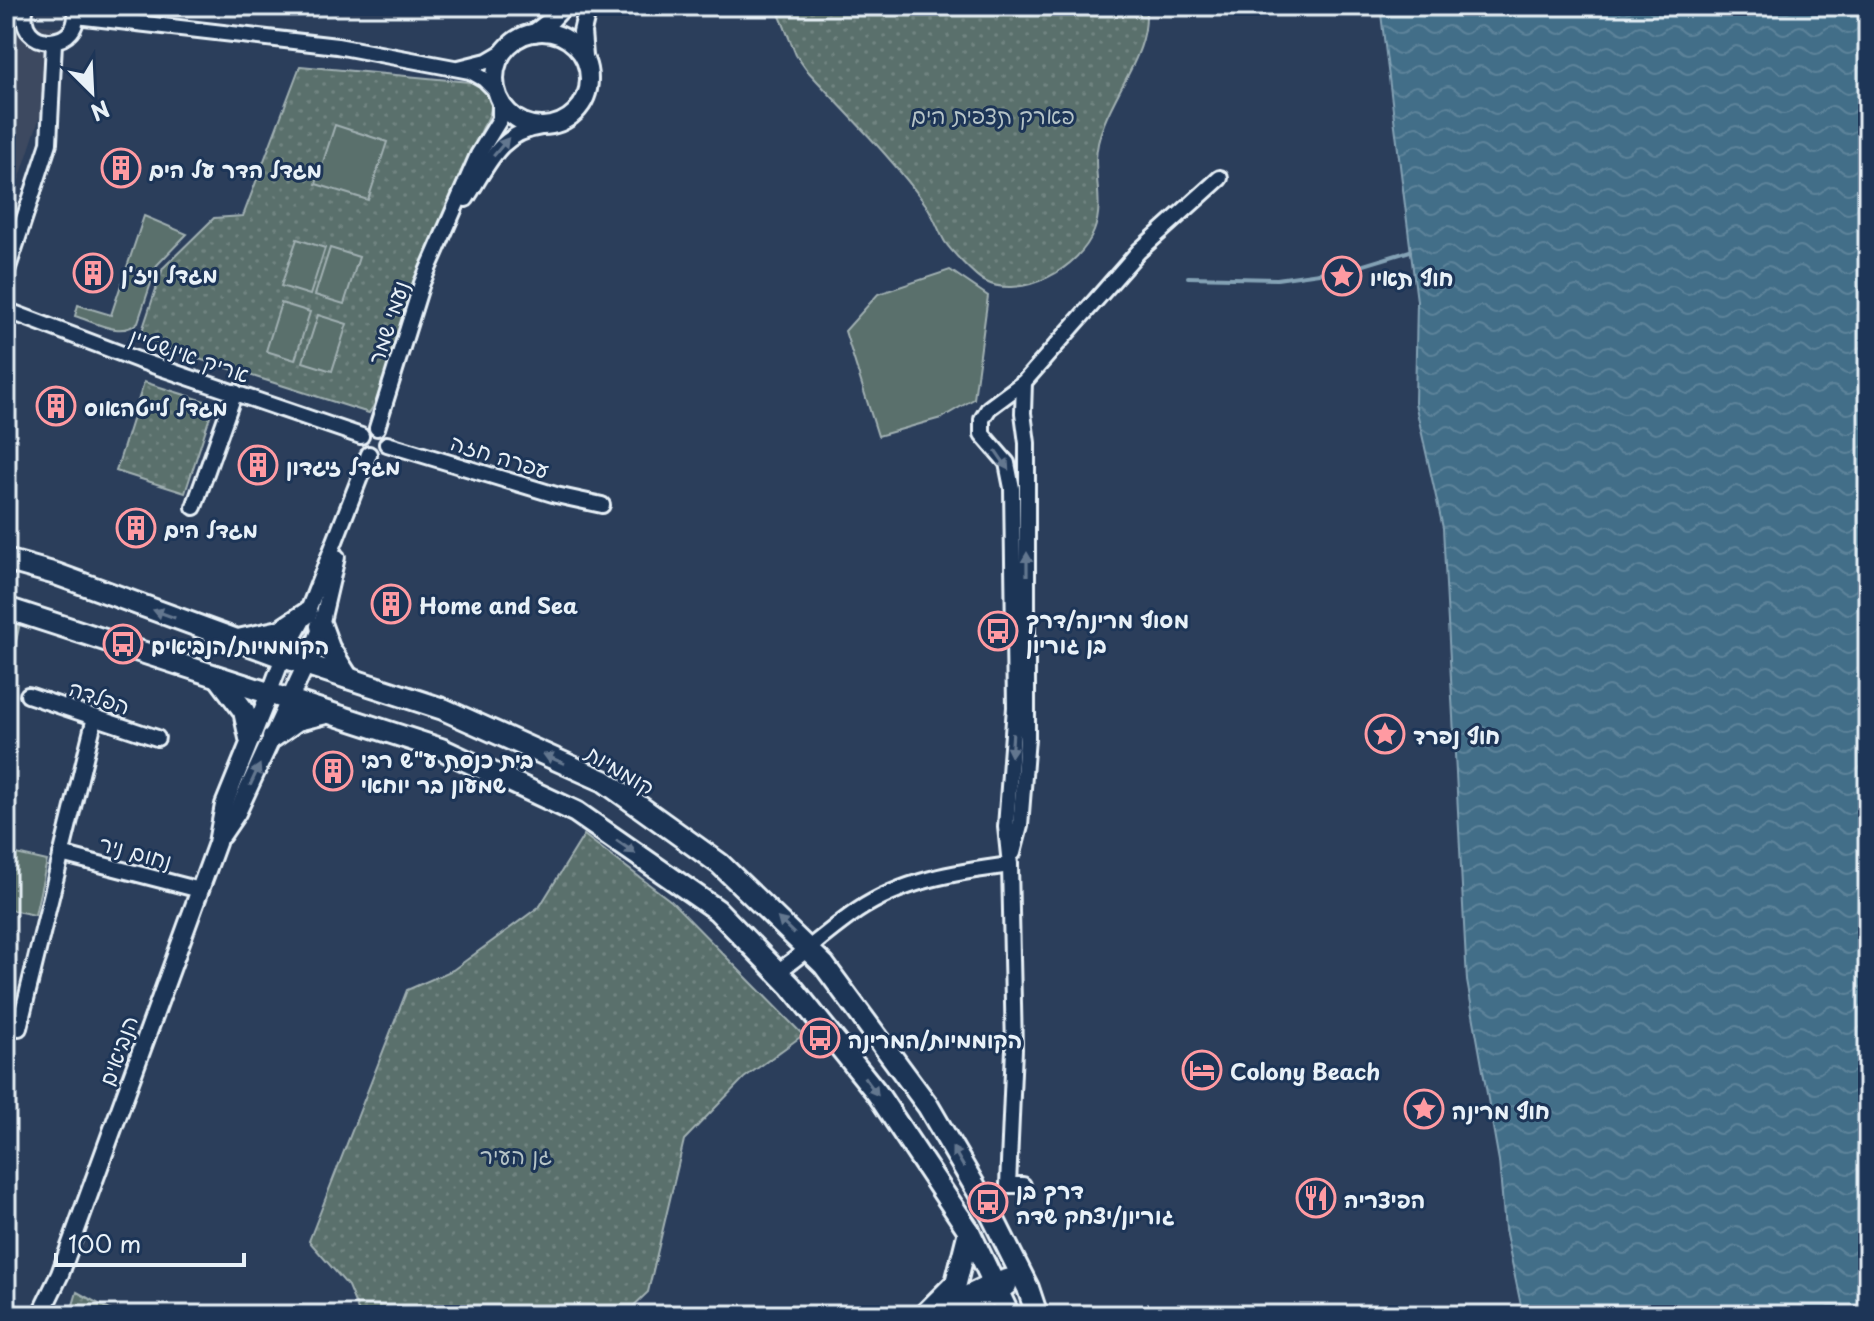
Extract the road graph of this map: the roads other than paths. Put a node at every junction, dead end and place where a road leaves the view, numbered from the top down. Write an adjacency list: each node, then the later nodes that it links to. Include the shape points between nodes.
1 (564, 6): 6 (street)
2 (588, 6): 9 (street, via 582,32)
3 (25, 10): 4 (street); 7 (street, via 28,31)
4 (6, 11)
5 (75, 11): 7 (street, via 70,33); 10 (street)
6 (534, 33): 8 (street); 9 (street, via 566,38)
7 (54, 42): 15 (street, via 49,143)
8 (504, 51): 10 (street); 11 (street, via 495,77)
9 (585, 57): 12 (street, via 590,81 580,109 569,119)
10 (458, 68): 11 (street, via 484,79)
11 (498, 96): 12 (street, via 517,120); 14 (street, נעמי שמר, via 500,119)
12 (541, 127): 14 (street, נעמי שמר, one-way to 12, via 504,142)
13 (1220, 178): 17 (street, via 1139,251)
14 (443, 232): 21 (street, נעמי שמר)
15 (6, 274)
16 (6, 310): 18 (street, אריק אינשטיין)
17 (1024, 382): 19 (street); 20 (street)
18 (235, 392): 22 (street, אריק אינשטיין); 26 (street)
19 (990, 406): 20 (street, via 1015,410); 45 (street, one-way to 45, via 982,419 982,434 1007,463 1012,488 1015,707 1006,827)
20 (1025, 427): 45 (street, one-way to 20, via 1020,826 1027,738)
21 (377, 428): 22 (street); 23 (street)
22 (361, 436): 24 (street, via 360,445)
23 (387, 444): 24 (street, via 378,454); 25 (street, עפרה חזה)
24 (369, 454): 29 (street)
25 (602, 505)
26 (194, 507)
27 (6, 560): 30 (main road, קוממיות, one-way to 27)
28 (6, 608): 34 (main road)
29 (314, 619): 30 (main road); 31 (street); 32 (street); 33 (main road)
30 (237, 640): 31 (main road, קוממיות)
31 (283, 657): 32 (main road, קוממיות); 35 (street)
32 (306, 664): 33 (main road, קוממיות); 37 (street, הנביאים)
33 (348, 678): 47 (main road, קוממיות, one-way to 33, via 720,864 604,781 443,709)
34 (220, 679): 35 (main road); 42 (main road, via 244,711)
35 (269, 694): 37 (main road); 42 (street, הנביאים)
36 (28, 695): 39 (street, הפלדה)
37 (289, 700): 38 (main road); 40 (street, הנביאים)
38 (327, 713): 40 (main road, via 297,720); 48 (main road, one-way to 48, via 441,749 576,812 717,910)
39 (95, 717): 41 (street, הפלדה); 44 (street)
40 (273, 737): 43 (street, הנביאים, one-way to 40)
41 (157, 738)
42 (250, 738): 43 (street, הנביאים, via 224,805)
43 (217, 843): 46 (street, הנביאים)
44 (61, 854): 46 (street, נחום ניר); 49 (street)
45 (1010, 865): 47 (street, via 945,874 902,888 859,909); 50 (street, via 1014,1049 1008,1185)
46 (200, 890): 52 (street, הנביאים)
47 (809, 949): 48 (street); 53 (main road, קוממיות, one-way to 47, via 928,1106)
48 (777, 972): 51 (main road, one-way to 51, via 877,1093)
49 (19, 1028)
50 (1023, 1185)
51 (969, 1231): 54 (main road); 57 (main road, via 956,1283)
52 (60, 1274): 55 (street, הנביאים); 56 (street, הנביאים)
53 (1021, 1274): 54 (street); 60 (main road, קוממיות)
54 (996, 1287): 57 (street); 58 (street); 59 (main road)
55 (40, 1315)
56 (53, 1315)
57 (924, 1315)
58 (955, 1315)
59 (1009, 1315)
60 (1037, 1315)

